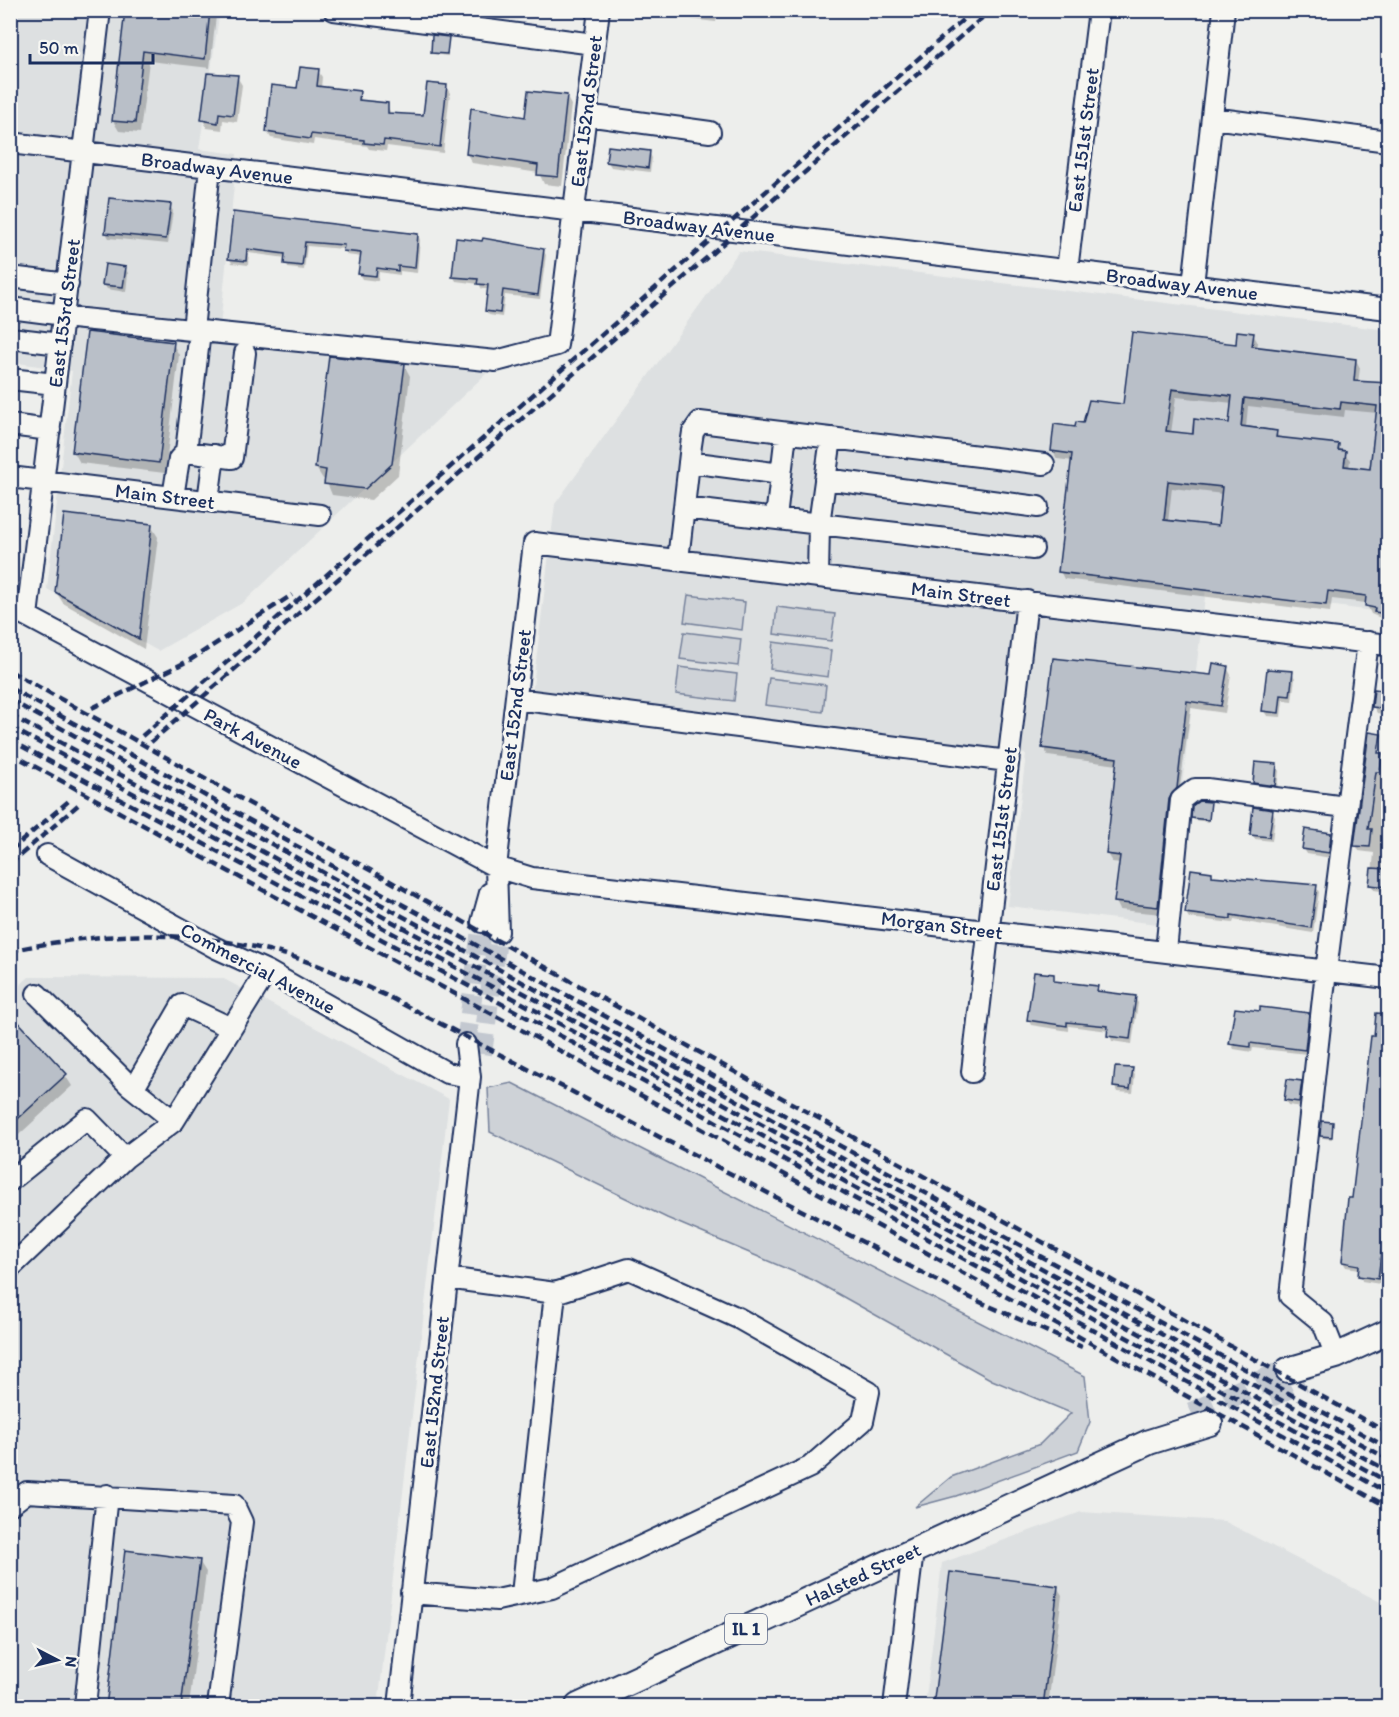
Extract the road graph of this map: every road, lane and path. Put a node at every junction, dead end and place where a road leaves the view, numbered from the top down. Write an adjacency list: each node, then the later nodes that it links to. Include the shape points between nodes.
1 (100, 10): 12 (street, East 153rd Street)
2 (334, 10): 6 (street)
3 (598, 10): 6 (street, East 152nd Street)
4 (1099, 10): 15 (street, East 151st Street)
5 (1224, 10): 8 (street)
6 (594, 44): 7 (street, East 152nd Street)
7 (586, 115): 9 (street); 14 (street, East 152nd Street)
8 (1212, 118): 10 (street); 18 (street)
9 (710, 132)
10 (1389, 141)
11 (10, 143): 12 (street, Broadway Avenue)
12 (83, 152): 13 (street, Broadway Avenue); 17 (street, East 153rd Street)
13 (210, 168): 14 (street, Broadway Avenue); 22 (street)
14 (574, 211): 15 (street, Broadway Avenue); 22 (street, East 152nd Street, via 557,345 496,361)
15 (1067, 270): 18 (street, Broadway Avenue)
16 (10, 277): 17 (street)
17 (68, 284): 21 (street, East 153rd Street)
18 (1193, 285): 20 (street, Broadway Avenue)
19 (10, 308): 21 (street)
20 (1389, 309)
21 (64, 316): 22 (street); 24 (street, East 153rd Street)
22 (196, 331): 32 (street)
23 (10, 338): 24 (street)
24 (60, 344): 27 (street, East 153rd Street)
25 (245, 353): 33 (street, via 232,458)
26 (10, 379): 27 (street)
27 (55, 384): 29 (street, East 153rd Street)
28 (10, 425): 29 (street)
29 (50, 430): 39 (street, East 153rd Street)
30 (786, 432): 31 (street); 34 (street, via 700,422 693,432); 36 (street)
31 (831, 438): 35 (street); 38 (street)
32 (186, 452): 33 (street); 40 (street, via 179,459)
33 (214, 455): 41 (street)
34 (689, 462): 36 (street); 43 (street)
35 (1044, 464)
36 (781, 474): 45 (street)
37 (10, 477): 39 (street, Main Street)
38 (825, 479): 42 (street); 46 (street)
39 (44, 481): 40 (street, Main Street); 52 (street, East 153rd Street)
40 (173, 497): 41 (street, Main Street)
41 (208, 501): 44 (street, Main Street)
42 (1038, 507)
43 (684, 508): 45 (street); 49 (street)
44 (320, 515)
45 (776, 519): 46 (street)
46 (819, 524): 48 (street); 50 (street)
47 (534, 543): 49 (street, Main Street); 55 (street, East 152nd Street)
48 (1034, 549)
49 (678, 560): 50 (street, Main Street)
50 (818, 577): 51 (street, Main Street)
51 (1027, 601): 53 (street, Main Street); 56 (street, East 151st Street)
52 (19, 611): 59 (street, Park Avenue)
53 (1368, 642): 54 (street, Main Street); 57 (street)
54 (1389, 645)
55 (516, 699): 56 (street); 59 (street, East 152nd Street)
56 (1008, 760): 61 (street, East 151st Street)
57 (1347, 807): 62 (street, via 1207,789 1195,789 1180,800); 64 (street)
58 (47, 855): 63 (street, Commercial Avenue, via 216,948)
59 (496, 867): 60 (street, East 152nd Street); 61 (street, Morgan Street, via 532,878)
60 (490, 927)
61 (988, 930): 62 (street, Morgan Street); 69 (street, East 151st Street)
62 (1166, 951): 64 (street, Morgan Street)
63 (267, 971): 67 (street); 70 (street, Commercial Avenue, via 447,1073)
64 (1326, 971): 65 (street, Morgan Street); 79 (street, via 1290,1296 1323,1323)
65 (1389, 978)
66 (37, 994): 71 (street)
67 (231, 1028): 71 (street, via 182,1005); 72 (street)
68 (474, 1049): 70 (street, East 152nd Street)
69 (972, 1072)
70 (470, 1077): 76 (street, East 152nd Street)
71 (134, 1088): 72 (street)
72 (174, 1121): 73 (street)
73 (125, 1158): 74 (street, via 87,1119); 75 (street)
74 (10, 1181)
75 (10, 1268)
76 (447, 1278): 77 (street); 85 (street, East 152nd Street)
77 (555, 1293): 86 (street); 86 (street, via 629,1269 738,1318 869,1392 863,1421 810,1467 552,1587)
78 (1389, 1332): 79 (main road)
79 (1336, 1356): 80 (main road)
80 (1296, 1375)
81 (1201, 1418): 84 (main road, Halsted Street / IL 1)
82 (107, 1496): 83 (street, via 27,1492); 88 (street); 89 (street, via 234,1505 242,1522)
83 (10, 1505)
84 (913, 1551): 87 (street); 91 (main road, Halsted Street / IL 1)
85 (411, 1593): 86 (street, via 497,1600); 90 (street, East 152nd Street)
86 (522, 1594)
87 (893, 1706)
88 (85, 1707)
89 (218, 1707)
90 (399, 1707)
91 (578, 1707)

